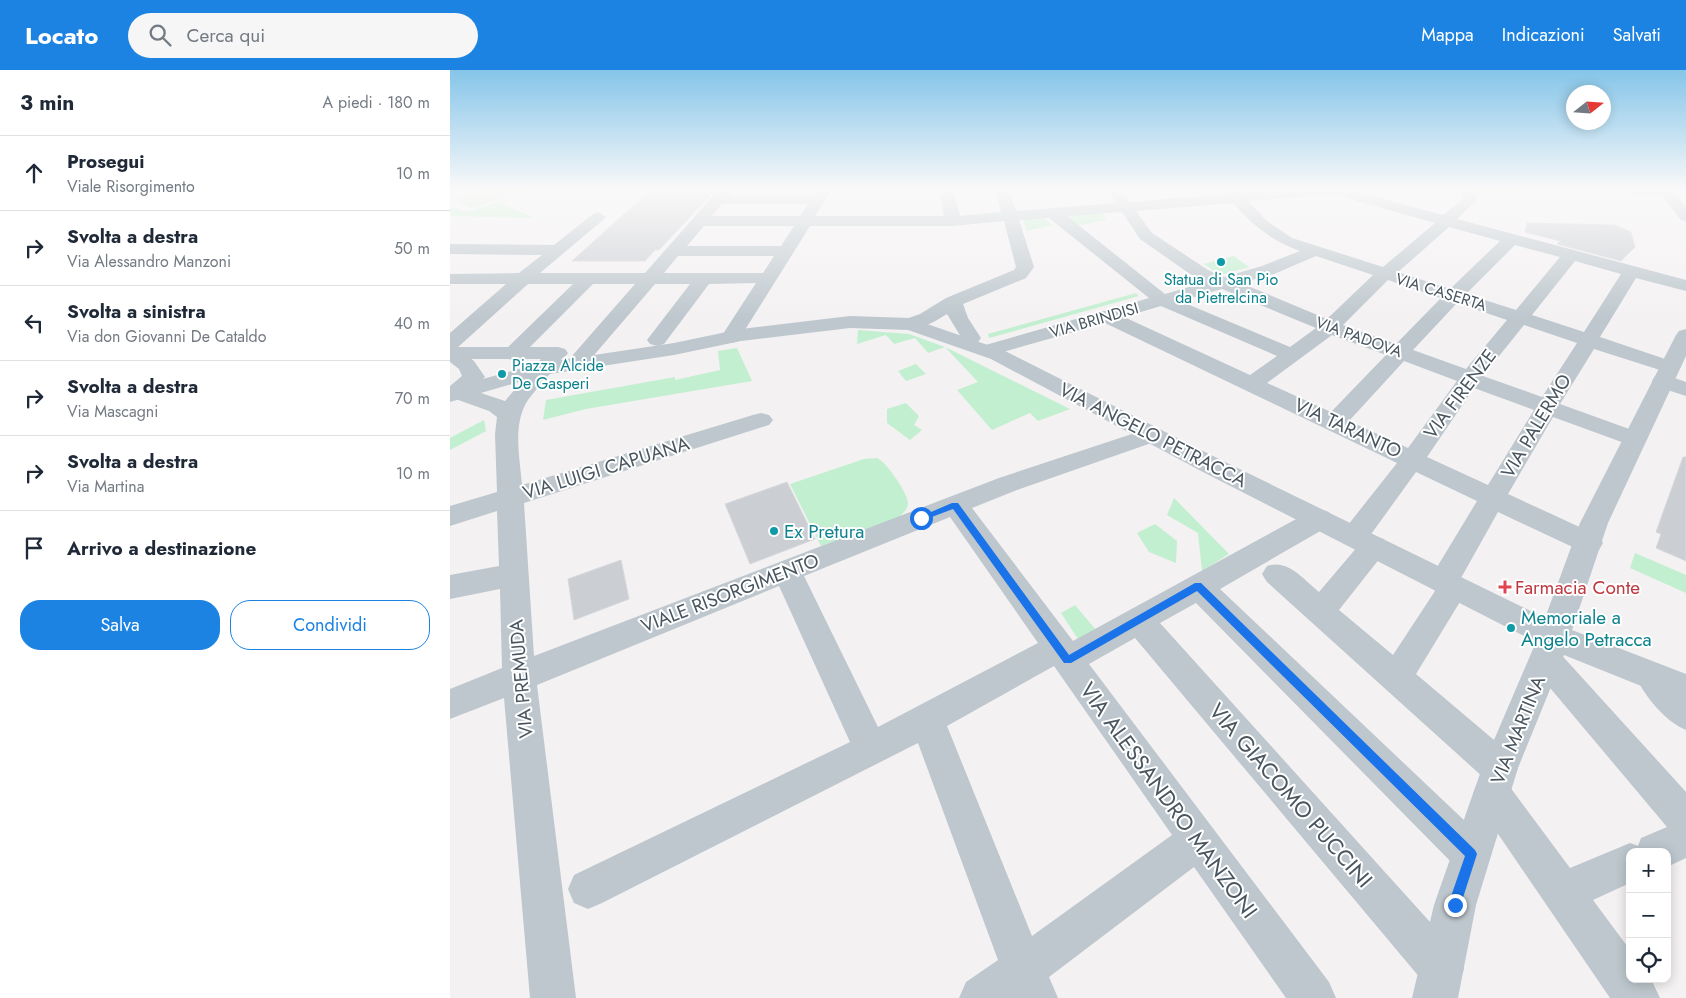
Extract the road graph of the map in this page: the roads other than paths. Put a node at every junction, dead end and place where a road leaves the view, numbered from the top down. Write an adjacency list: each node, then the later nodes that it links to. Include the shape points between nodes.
1 (580, 232): 12 (street)
2 (688, 232): 13 (street, VIA PREMUDA)
3 (798, 232): 14 (street)
4 (1015, 232): 29 (street, via 1025,267 1020,274)
5 (1076, 232): 28 (street)
6 (1143, 232): 25 (street, VIA PADOVA, via 1202,274)
7 (1273, 232): 15 (street, VIA CASERTA)
8 (1433, 232): 18 (street)
9 (1487, 232): 10 (street)
10 (1511, 239): 16 (street); 27 (street)
11 (450, 249): 12 (street)
12 (559, 250): 20 (street)
13 (672, 251): 14 (street); 19 (street, VIA PREMUDA)
14 (786, 251): 23 (street)
15 (1312, 252): 18 (street, VIA CASERTA); 25 (street, VIA BRINDISI, via 1268,270)
16 (1571, 255): 17 (street); 31 (street, VIA FIRENZE)
17 (1631, 272): 26 (street); 35 (street, VIA PALERMO)
18 (1385, 274): 27 (street, VIA CASERTA); 32 (street)
19 (649, 277): 21 (street); 22 (street); 42 (street, VIA PREMUDA)
20 (524, 278): 21 (street); 24 (street); 37 (street)
21 (589, 278): 40 (street)
22 (704, 278): 23 (street); 36 (street)
23 (769, 278): 33 (street)
24 (450, 279)
25 (1222, 283): 28 (street, VIA BRINDISI); 32 (street, VIA PADOVA)
26 (1686, 286)
27 (1453, 296): 31 (street, VIA CASERTA); 39 (street)
28 (1162, 300): 30 (street, VIA BRINDISI); 41 (street)
29 (933, 313): 33 (street, VIA ANGELO PETRACCA); 34 (street); 34 (street, via 958,318); 38 (street, VIA ANGELO PETRACCA)
30 (1106, 316): 38 (street, VIA BRINDISI); 46 (street, VIA TARANTO)
31 (1520, 317): 35 (street, VIA CASERTA); 45 (street, VIA FIRENZE)
32 (1330, 327): 39 (street, VIA PADOVA); 41 (street)
33 (731, 337): 36 (street); 42 (street, via 683,348)
34 (971, 338): 38 (street)
35 (1589, 338): 43 (street, VIA CASERTA); 48 (street, VIA PALERMO)
36 (657, 340): 42 (street)
37 (450, 350): 40 (street); 44 (street, via 467,365)
38 (994, 352): 52 (street, VIA ANGELO PETRACCA)
39 (1402, 352): 45 (street, VIA PADOVA); 51 (street)
40 (512, 354): 42 (street)
41 (1292, 354): 46 (street)
42 (564, 359): 44 (street, via 528,361); 47 (street); 49 (street, VIA PREMUDA, via 518,398)
43 (1678, 363): 53 (street, VIA MARTINA)
44 (474, 377): 47 (street)
45 (1470, 378): 48 (street, VIA PADOVA); 54 (street, VIA FIRENZE)
46 (1252, 384): 51 (street, VIA TARANTO)
47 (452, 390): 49 (street, via 497,406)
48 (1547, 407): 53 (street, VIA PADOVA); 56 (street, VIA PALERMO)
49 (509, 414): 55 (street, VIA PREMUDA)
50 (761, 420): 55 (street, VIA LUIGI CAPUANA)
51 (1335, 422): 54 (street, VIA TARANTO)
52 (1152, 435): 57 (street, VIALE RISORGIMENTO); 59 (street, VIA ANGELO PETRACCA)
53 (1635, 439): 61 (street, VIA MARTINA, via 1594,523)
54 (1413, 459): 56 (street, VIA TARANTO); 60 (street, VIA FIRENZE)
55 (510, 498): 58 (street, VIA LUIGI CAPUANA); 64 (street, VIA PREMUDA)
56 (1492, 499): 61 (street, VIA TARANTO); 65 (street, VIA PALERMO)
57 (955, 505): 62 (street, VIALE RISORGIMENTO); 71 (street, VIA ALESSANDRO MANZONI)
58 (450, 516)
59 (1319, 519): 60 (street, VIA ANGELO PETRACCA); 66 (street, via 1256,557)
60 (1364, 541): 65 (street, VIA ANGELO PETRACCA); 68 (street, VIA FIRENZE)
61 (1589, 543): 70 (street, VIA MARTINA)
62 (787, 571): 72 (street, VIALE RISORGIMENTO); 79 (street)
63 (1277, 574): 68 (street)
64 (514, 575): 67 (street); 72 (street, VIA PREMUDA)
65 (1448, 584): 70 (street, VIA ANGELO PETRACCA); 74 (street, VIA PALERMO)
66 (1198, 586): 69 (street); 85 (street)
67 (450, 587)
68 (1322, 611): 74 (street)
69 (1139, 621): 71 (street); 89 (street, VIA GIACOMO PUCCINI)
70 (1550, 648): 73 (street, VIA ANGELO PETRACCA); 80 (street, VIA MARTINA); 81 (street)
71 (1064, 654): 78 (street); 83 (street, VIA ALESSANDRO MANZONI)
72 (519, 676): 76 (street, VIALE RISORGIMENTO); 91 (street, VIA PREMUDA)
73 (1652, 677): 75 (street, VIA ANGELO PETRACCA); 77 (street)
74 (1395, 678): 80 (street)
75 (1686, 688)
76 (450, 704)
77 (1686, 714)
78 (927, 720): 79 (street); 90 (street)
79 (872, 750): 87 (street)
80 (1496, 781): 85 (street, VIA MARTINA); 88 (street)
81 (1686, 820)
82 (1686, 838): 84 (street)
83 (1197, 840): 90 (street); 93 (street, VIA ALESSANDRO MANZONI)
84 (1664, 848)
85 (1471, 854): 89 (street, VIA MARTINA, via 1455,905)
86 (1626, 864): 88 (street)
87 (588, 889)
88 (1562, 892): 94 (street)
89 (1439, 983)
90 (1030, 984): 92 (street)
91 (554, 998)
92 (982, 998)
93 (1313, 998)
94 (1637, 998)

